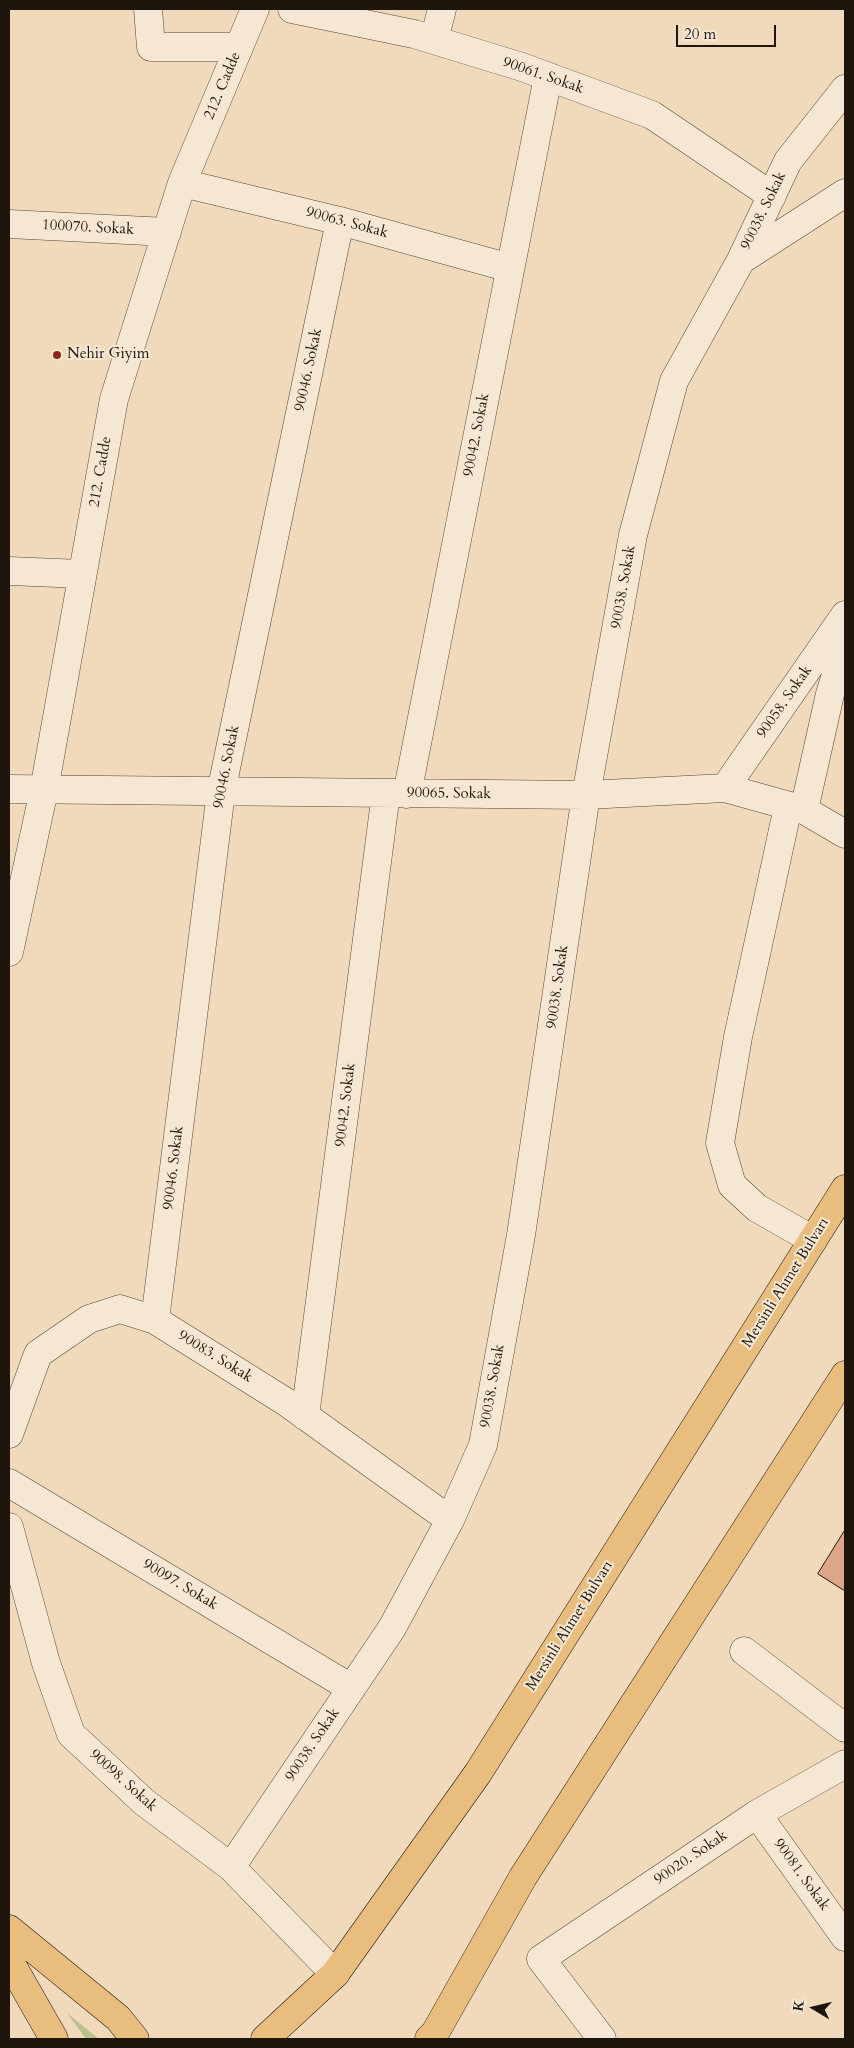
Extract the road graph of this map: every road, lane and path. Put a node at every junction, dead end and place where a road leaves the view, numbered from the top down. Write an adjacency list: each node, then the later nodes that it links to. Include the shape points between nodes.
1 (148, 9): 6 (street, via 151,47)
2 (255, 9): 6 (street, 212. Cadde)
3 (292, 9): 5 (street, 90061. Sokak)
4 (442, 9): 5 (street)
5 (434, 40): 7 (street, 90061. Sokak)
6 (239, 47): 9 (street, 212. Cadde)
7 (548, 77): 11 (street, 90061. Sokak, via 652,115); 16 (street, 90042. Sokak)
8 (845, 89): 11 (street, 90038. Sokak, via 788,161)
9 (182, 183): 12 (street, 90063. Sokak); 14 (street, 212. Cadde)
10 (845, 193): 15 (street)
11 (772, 196): 15 (street, 90038. Sokak)
12 (340, 221): 16 (street, 90063. Sokak); 24 (street, 90046. Sokak)
13 (9, 224): 14 (street, 100070. Sokak)
14 (167, 232): 18 (street, 212. Cadde, via 114,399)
15 (741, 260): 26 (street, 90038. Sokak, via 674,382 633,535)
16 (510, 268): 25 (street, 90042. Sokak)
17 (9, 571): 18 (street)
18 (82, 574): 23 (street, 212. Cadde)
19 (845, 615): 21 (street, 90058. Sokak)
20 (845, 644): 27 (street, 90058. Sokak)
21 (725, 788): 26 (street, 90065. Sokak); 27 (street, 90065. Sokak)
22 (9, 789): 23 (street, 90065. Sokak)
23 (44, 790): 24 (street, 90065. Sokak); 29 (street, 212. Cadde)
24 (220, 792): 25 (street, 90065. Sokak); 32 (street, 90046. Sokak)
25 (396, 794): 26 (street, 90065. Sokak); 34 (street, 90042. Sokak)
26 (586, 795): 37 (street, 90038. Sokak, via 521,1235 483,1445)
27 (796, 809): 28 (street, 90065. Sokak); 31 (street, 90058. Sokak, via 738,1037 720,1143 732,1185 757,1208)
28 (845, 834)
29 (9, 952)
30 (845, 1189): 31 (main road, Mersinli Ahmet Bulvarı)
31 (813, 1240): 48 (main road, Mersinli Ahmet Bulvarı, via 478,1773)
32 (155, 1320): 34 (street, 90083. Sokak); 35 (street, 90083. Sokak, via 120,1309 89,1319 38,1354)
33 (845, 1375): 49 (main road, via 523,1877)
34 (305, 1416): 37 (street, 90083. Sokak)
35 (9, 1434)
36 (9, 1483): 40 (street, 90097. Sokak)
37 (450, 1520): 40 (street, 90038. Sokak, via 392,1628)
38 (9, 1527): 44 (street, 90098. Sokak, via 46,1663 71,1734 144,1802)
39 (744, 1651): 41 (street)
40 (351, 1688): 44 (street, 90038. Sokak)
41 (845, 1728)
42 (845, 1764): 43 (street, 90020. Sokak)
43 (756, 1814): 46 (street, 90081. Sokak); 53 (street, 90020. Sokak, via 541,1959)
44 (231, 1867): 48 (street, 90098. Sokak)
45 (9, 1929): 51 (main road, via 118,2018)
46 (845, 1937)
47 (9, 1960): 50 (main road)
48 (334, 1974): 52 (main road, Mersinli Ahmet Bulvarı)
49 (432, 2037)
50 (54, 2039)
51 (135, 2039)
52 (264, 2039)
53 (602, 2039)

